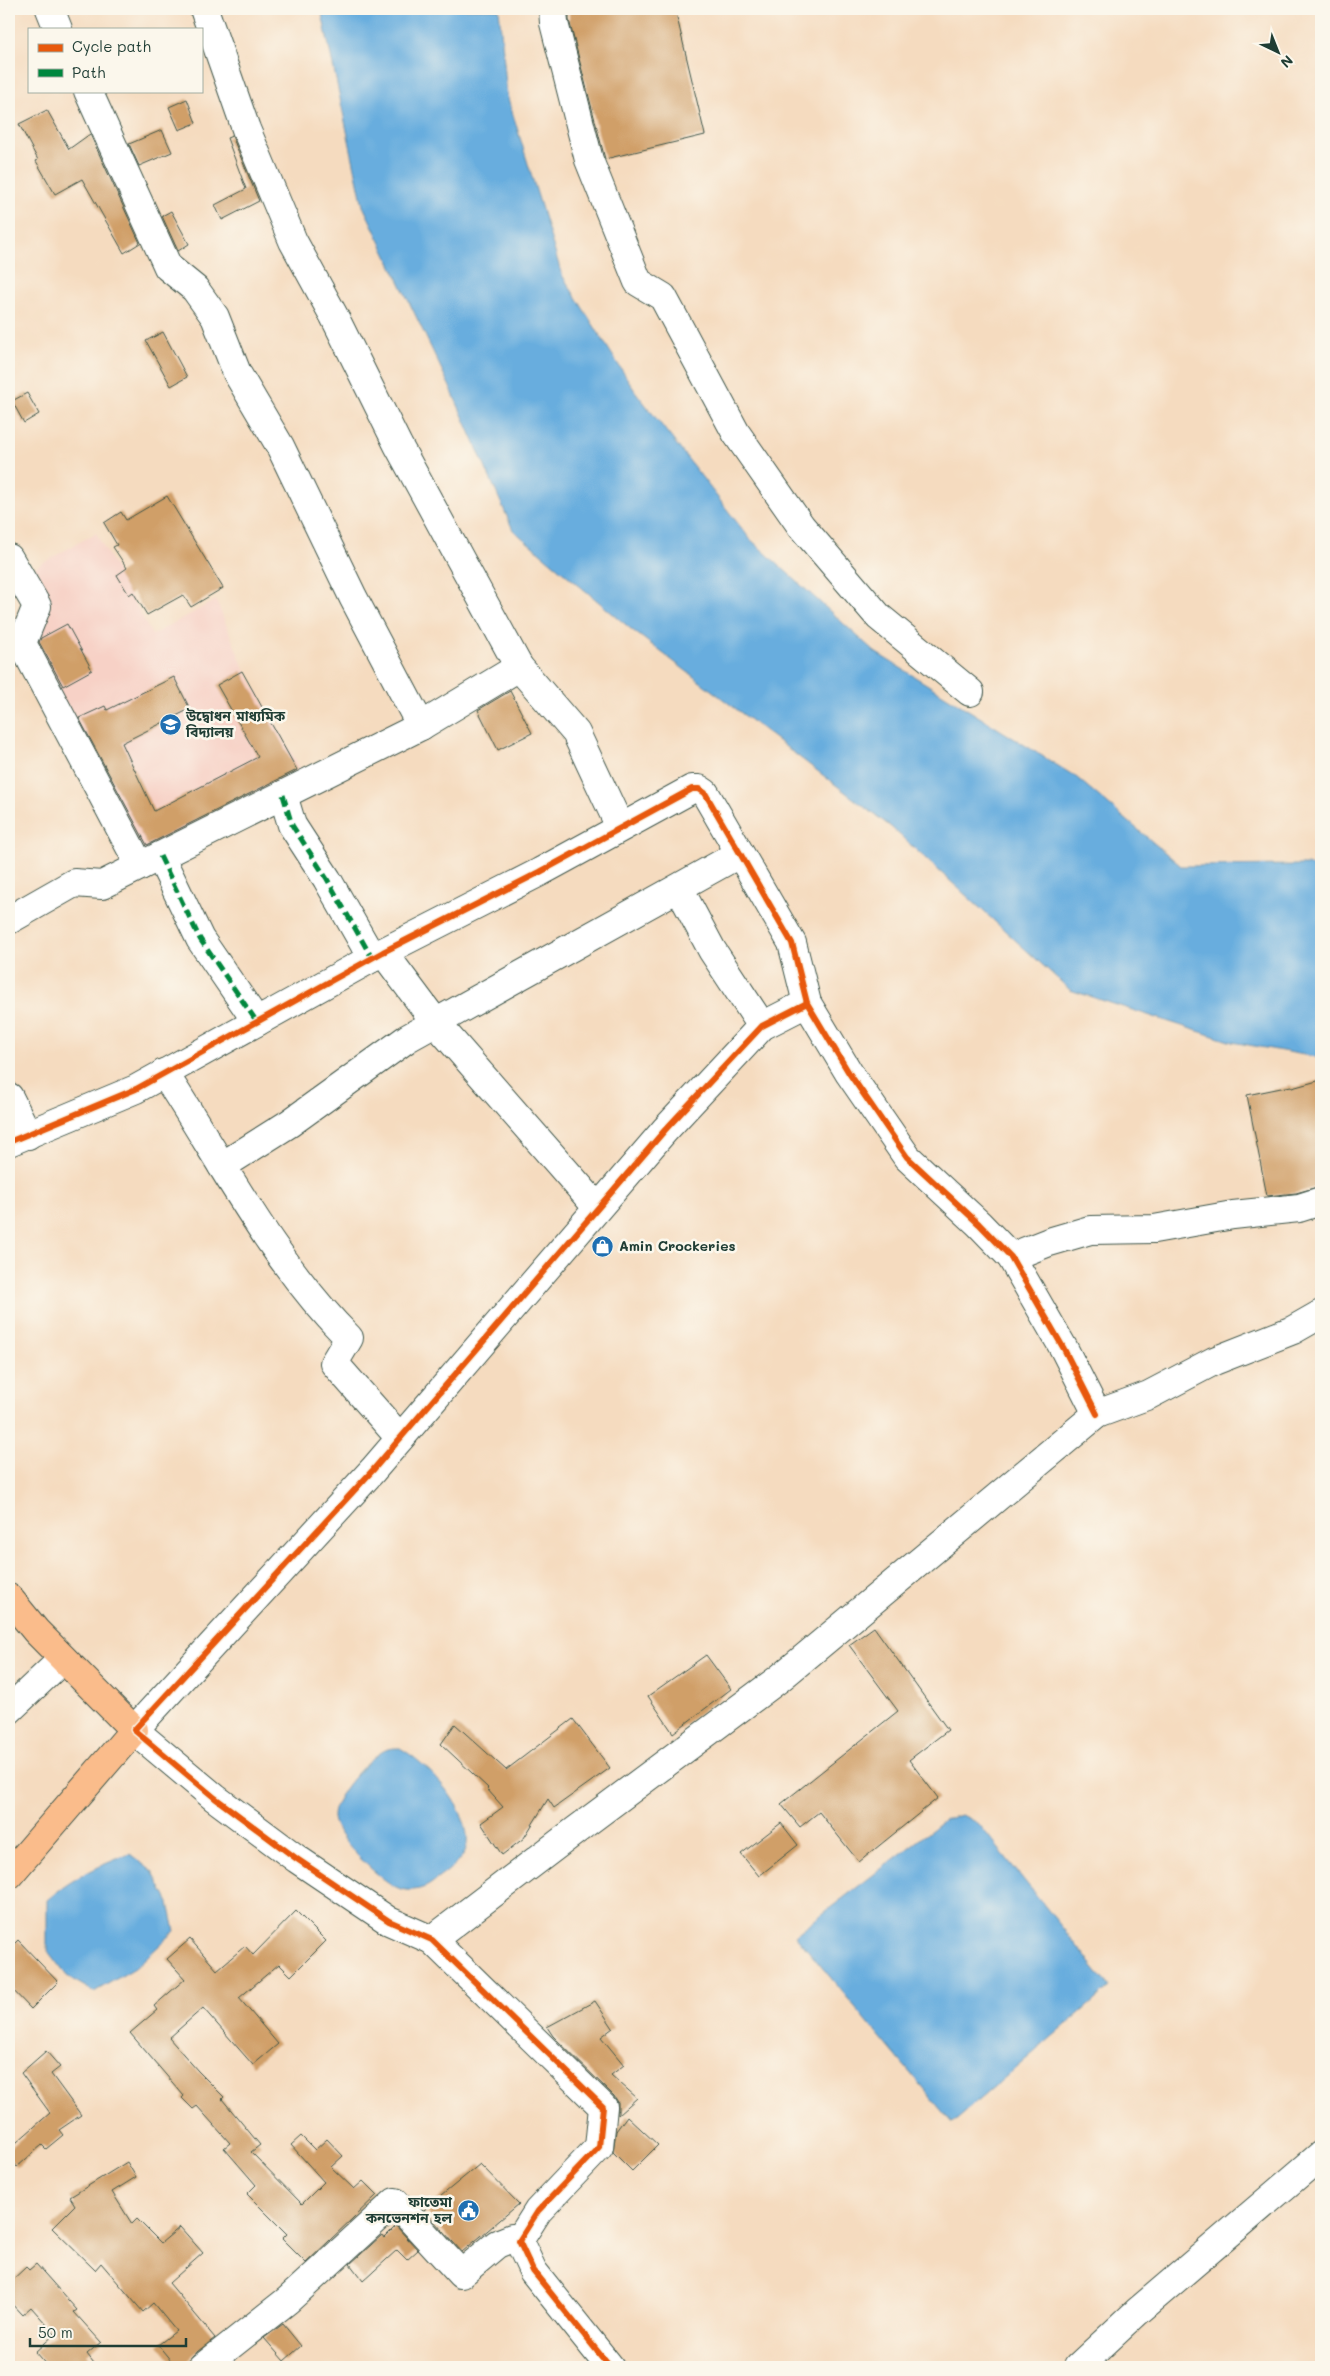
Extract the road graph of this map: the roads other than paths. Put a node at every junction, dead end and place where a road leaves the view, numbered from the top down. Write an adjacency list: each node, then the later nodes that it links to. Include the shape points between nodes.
1 (50, 9): 4 (street)
2 (204, 9): 7 (street, via 246,129 293,241 398,445)
3 (553, 9): 8 (street, via 589,160 638,282 663,296 736,432 801,526 879,617)
4 (58, 28)
5 (88, 92): 9 (street, via 168,267 195,289 215,317 237,373 280,446)
6 (9, 558): 13 (street, via 38,606 22,643)
7 (519, 667): 9 (street); 11 (street, via 576,733)
8 (970, 692)
9 (422, 726): 10 (street)
10 (283, 795): 13 (street); 16 (street, via 292,825)
11 (620, 827): 12 (street, via 692,789 699,789 714,807); 16 (street)
12 (739, 854): 14 (street); 17 (street, via 792,943)
13 (150, 861): 15 (street, via 102,885 74,883); 18 (street)
14 (679, 888): 19 (street); 20 (street, via 712,950)
15 (9, 920)
16 (378, 955): 18 (street); 19 (street)
17 (807, 1003): 20 (street); 27 (street, via 849,1073 907,1157)
18 (257, 1022): 21 (street)
19 (436, 1023): 24 (street, via 384,1054 290,1123); 26 (street)
20 (762, 1026): 26 (street)
21 (164, 1073): 23 (street, via 136,1089); 24 (street)
22 (9, 1097): 23 (street)
23 (18, 1138)
24 (222, 1166): 30 (street, via 278,1250 349,1338 334,1364)
25 (1321, 1201): 27 (street, via 1300,1208 1154,1229 1090,1230)
26 (597, 1207): 30 (street)
27 (1010, 1257): 29 (street, via 1064,1349)
28 (1321, 1314): 29 (street, via 1293,1330 1214,1361 1149,1395)
29 (1097, 1414): 36 (street, via 780,1678)
30 (400, 1438): 34 (street)
31 (9, 1598): 32 (main road)
32 (63, 1659): 33 (street); 34 (main road)
33 (9, 1710)
34 (134, 1730): 35 (main road); 36 (street, via 214,1798 297,1859 389,1921)
35 (9, 1875)
36 (432, 1940): 38 (street, via 603,2107 599,2147 538,2211)
37 (1321, 2155): 41 (street, via 1144,2306)
38 (519, 2240): 39 (street, via 512,2238 497,2244 461,2274 395,2202 288,2300); 40 (street, via 533,2271)
39 (204, 2367)
40 (610, 2367)
41 (1078, 2367)

